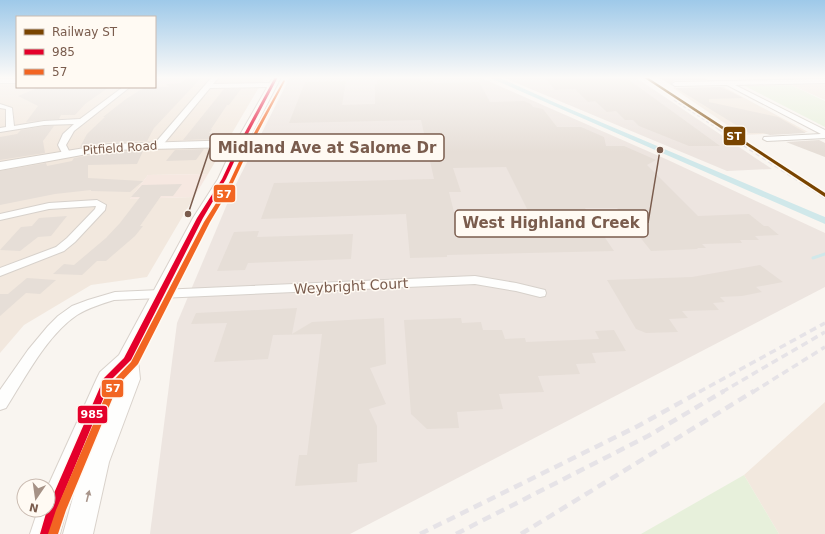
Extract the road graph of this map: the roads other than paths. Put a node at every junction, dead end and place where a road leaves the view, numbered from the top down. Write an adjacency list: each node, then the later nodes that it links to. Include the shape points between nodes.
1 (107, 102): 6 (street)
2 (195, 102): 13 (street)
3 (264, 102): 12 (main road)
4 (763, 102): 9 (street)
5 (0, 106): 7 (street, via 9,108)
6 (81, 121): 7 (street); 14 (street, via 64,139 62,145)
7 (10, 128): 8 (street)
8 (0, 130)
9 (825, 133)
10 (825, 136): 11 (street)
11 (767, 138)
12 (242, 143): 13 (main road, Pitfield Road); 19 (main road)
13 (158, 145): 14 (main road, Pitfield Road, via 109,147)
14 (66, 153): 15 (main road, Pitfield Road)
15 (0, 166)
16 (0, 217): 17 (street, via 61,205 101,205 100,210 60,249)
17 (0, 272)
18 (540, 293): 19 (street, Weybright Court, via 508,284 475,280)
19 (161, 295): 20 (main road); 21 (street, Weybright Court, via 114,296 70,313 40,346)
20 (127, 360): 22 (main road, via 108,378 53,507); 23 (main road, one-way to 20, via 96,462 129,379)
21 (0, 403)
22 (45, 534)
23 (78, 534)

